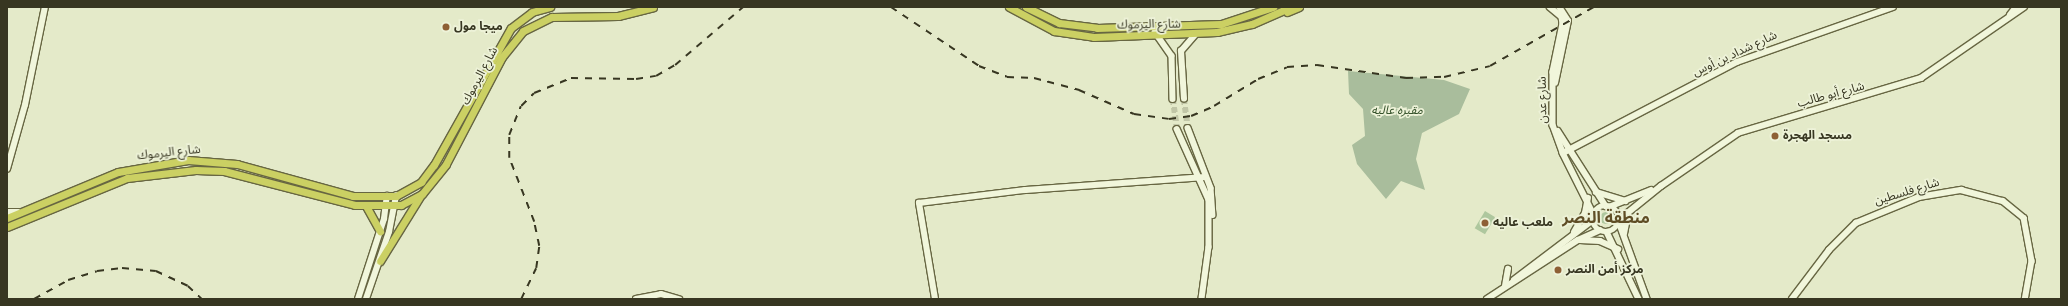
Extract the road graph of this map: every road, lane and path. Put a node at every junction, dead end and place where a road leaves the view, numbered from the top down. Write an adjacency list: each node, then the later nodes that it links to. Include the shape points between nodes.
1 (45, 7): 24 (street, via 25,105)
2 (550, 7): 30 (highway, شارع اليرموك, via 532,12 511,28 434,165 421,182)
3 (653, 7): 28 (highway, شارع اليرموك, via 618,16 552,17 523,31 505,53 446,164)
4 (1009, 7): 17 (highway, شارع اليرموك, via 1040,26 1069,34)
5 (1026, 7): 16 (highway, شارع اليرموك, via 1071,26)
6 (1273, 7): 16 (highway, شارع اليرموك, via 1221,24)
7 (1291, 7): 14 (highway, شارع اليرموك)
8 (1299, 7): 14 (highway)
9 (1550, 7): 23 (street, شارع عدن, via 1563,20 1551,98 1553,125)
10 (1559, 7): 23 (street, شارع عدن, via 1568,21 1555,84 1554,113)
11 (1893, 7): 23 (street, شارع شداد بن أوس, via 1754,55)
12 (2016, 7): 15 (street, شارع أبو طالب)
13 (2024, 7): 15 (street, شارع أبو طالب)
14 (1270, 17): 18 (highway, شارع اليرموك, via 1235,29)
15 (2004, 21): 26 (street, شارع أبو طالب, via 1932,73 1876,94 1745,130)
16 (1154, 27): 17 (street)
17 (1156, 35): 18 (highway, شارع اليرموك); 19 (street, via 1172,56)
18 (1195, 35): 20 (street, via 1180,51)
19 (1173, 99)
20 (1184, 99)
21 (1188, 128): 25 (street)
22 (1177, 129): 25 (street)
23 (1567, 154): 27 (street, شارع عدن); 31 (street, شارع عدن)
24 (7, 169)
25 (1205, 179): 59 (street, via 1025,190 919,203); 60 (street, via 1210,209); 61 (street, via 1214,208)
26 (1661, 186): 32 (street, شارع أبو طالب); 37 (street, شارع أبو طالب)
27 (1595, 192): 32 (street); 35 (street, شارع عدن)
28 (422, 194): 34 (highway, شارع اليرموك); 51 (highway)
29 (387, 196): 30 (highway, شارع اليرموك); 36 (street); 39 (highway, شارع اليرموك, via 353,196 237,164 188,160 118,172)
30 (396, 196): 34 (street)
31 (1588, 197): 40 (street, شارع عدن); 47 (street, via 1585,213)
32 (1626, 201): 35 (street, شارع أبو طالب)
33 (366, 206): 36 (highway, شارع اليرموك); 43 (highway, شارع اليرموك, via 224,171 182,170 120,180); 45 (highway)
34 (395, 206): 36 (highway, شارع اليرموك); 51 (street)
35 (1608, 206): 40 (street, شارع أبو طالب); 42 (street, شارع عدن)
36 (386, 207): 45 (street)
37 (1629, 211): 42 (street, شارع أبو طالب); 49 (street, via 1624,221)
38 (7, 212): 39 (street)
39 (20, 212): 41 (highway, شارع اليرموك)
40 (1594, 217): 44 (street, شارع عدن); 47 (street)
41 (7, 218)
42 (1619, 221): 46 (street, شارع أبو طالب); 49 (street)
43 (7, 227)
44 (1600, 230): 46 (street); 48 (street)
45 (380, 231): 55 (street)
46 (1607, 232): 50 (street)
47 (1573, 234): 53 (street)
48 (1578, 240): 50 (street, via 1600,241); 53 (street)
49 (1624, 243): 64 (street)
50 (1618, 249): 63 (street)
51 (380, 262): 56 (street)
52 (1508, 269): 54 (street)
53 (1514, 281): 54 (street)
54 (1505, 286): 62 (street)
55 (358, 299)
56 (366, 299)
57 (636, 299): 58 (street, via 661,294)
58 (679, 299)
59 (936, 299)
60 (1202, 299)
61 (1206, 299)
62 (1487, 299)
63 (1639, 299)
64 (1647, 299)
65 (1792, 299): 66 (street, شارع فلسطين, via 1829,250 1856,223 1919,197 1962,190 2003,201 2024,218 2032,261)
66 (2025, 299)

